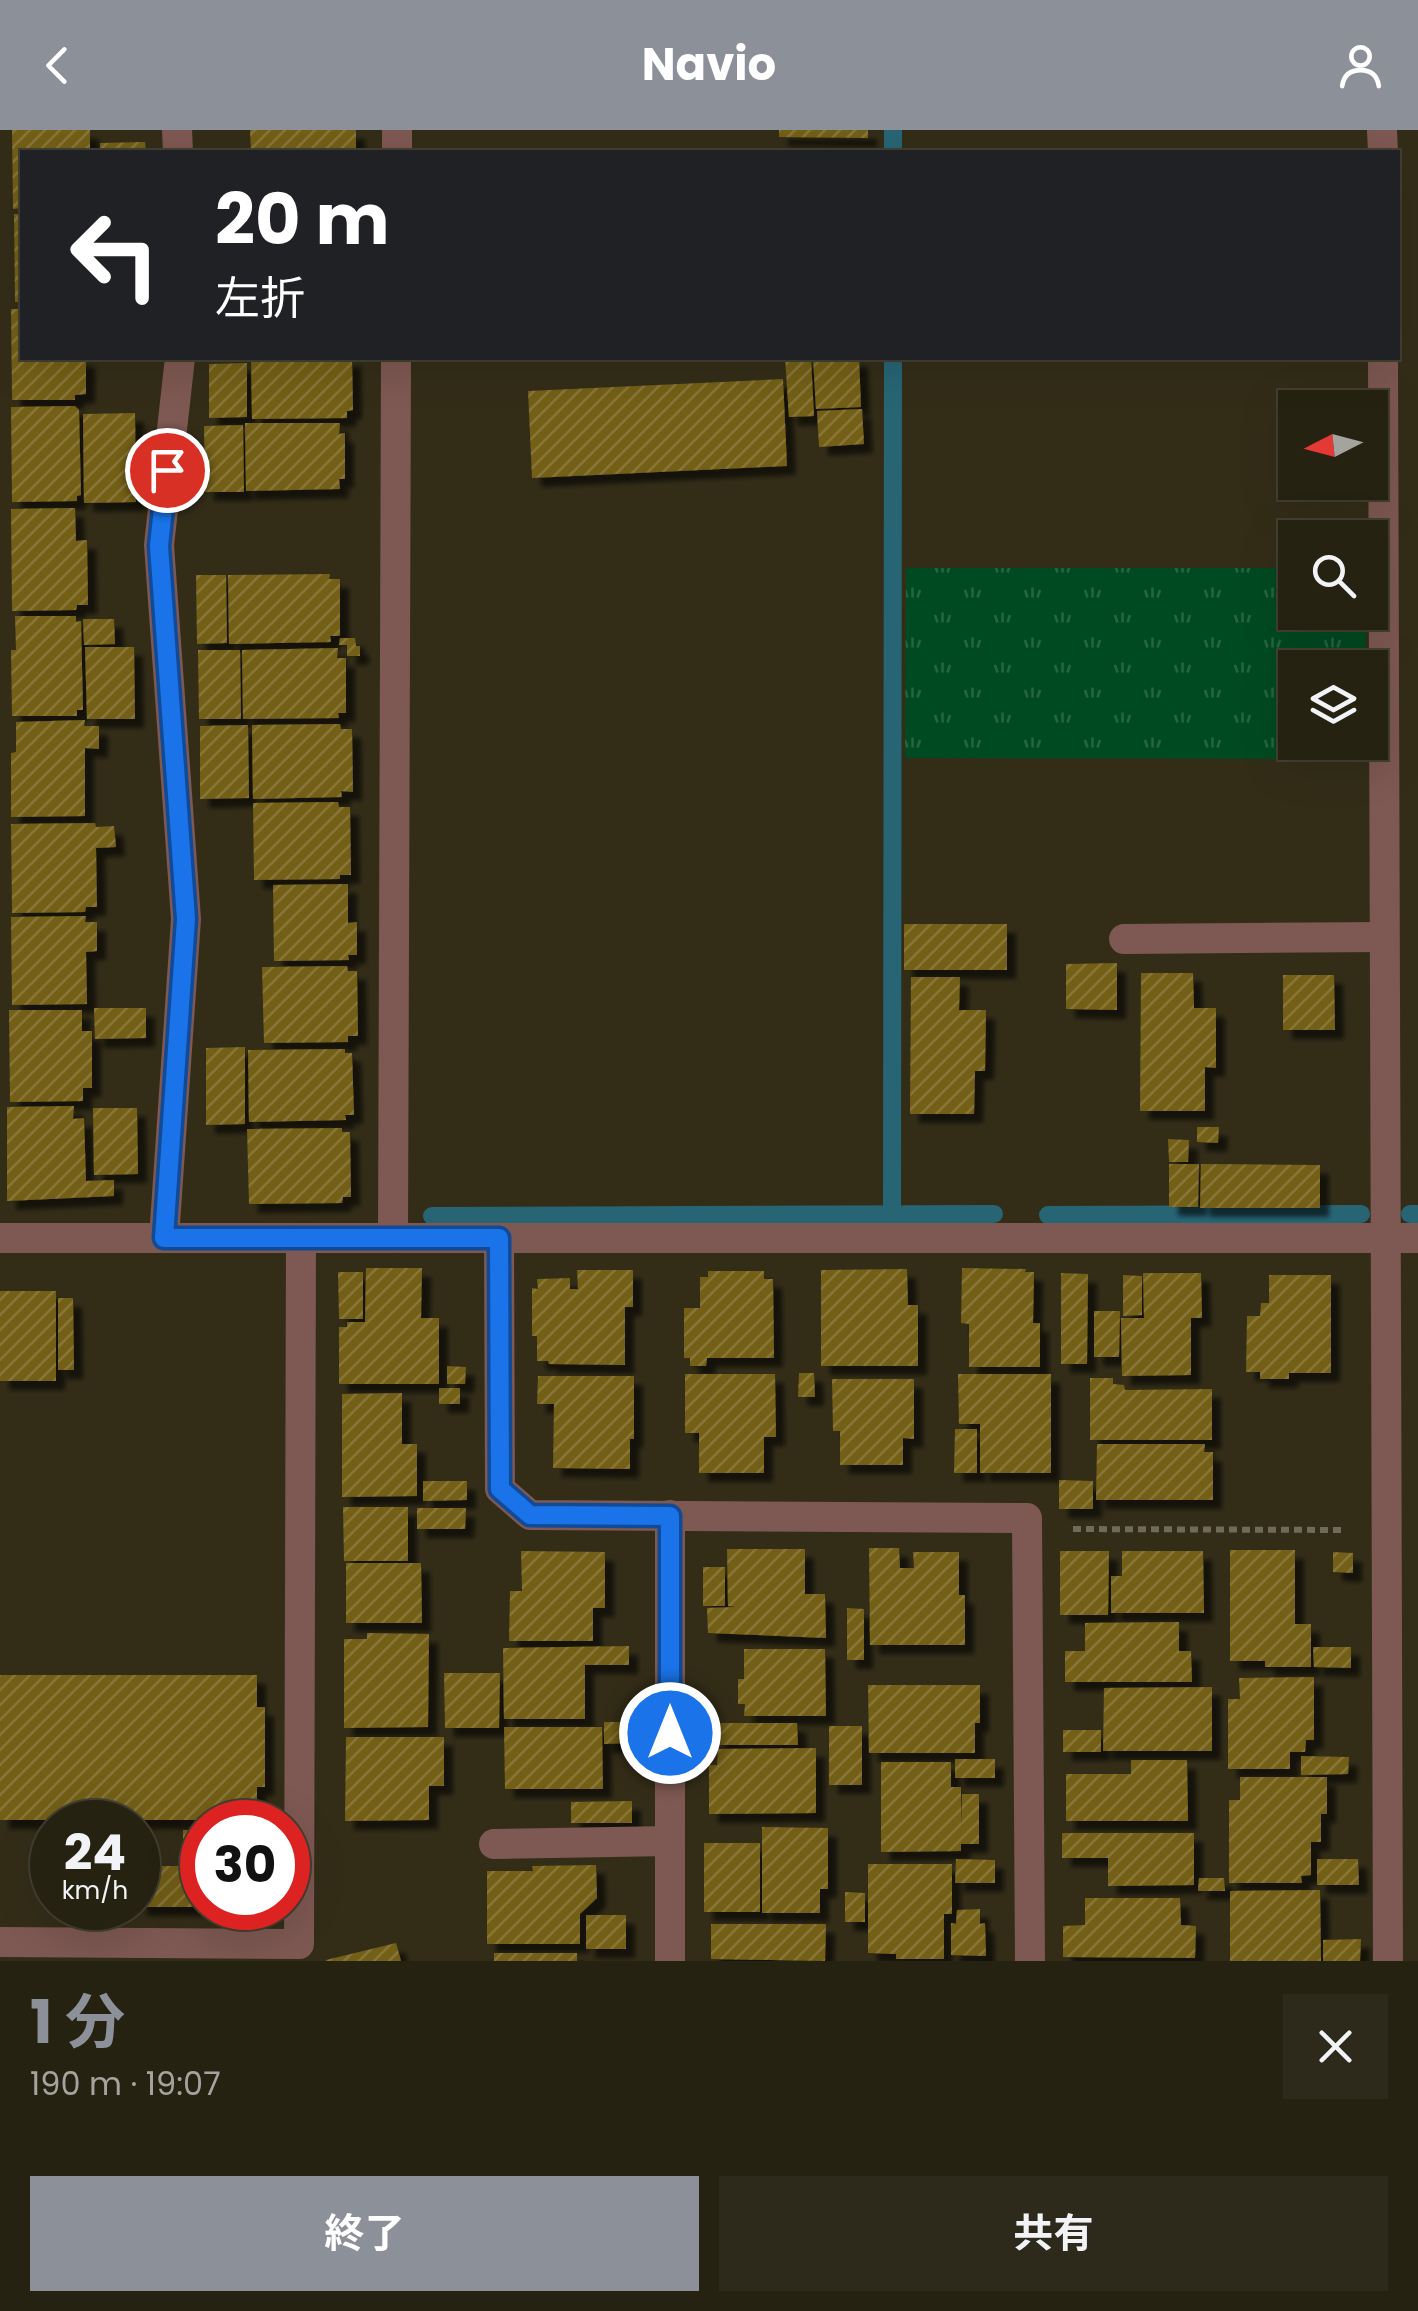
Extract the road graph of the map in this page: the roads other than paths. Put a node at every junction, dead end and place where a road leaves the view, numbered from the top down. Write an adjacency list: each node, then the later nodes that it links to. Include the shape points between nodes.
1 (180, 360): 7 (street, via 159,546 186,919)
2 (396, 360): 9 (street)
3 (1383, 360): 4 (street)
4 (1383, 937): 5 (street); 11 (street)
5 (1124, 939)
6 (0, 1238): 7 (street)
7 (164, 1238): 8 (street)
8 (301, 1238): 9 (street); 16 (street, via 299,1944)
9 (393, 1238): 10 (street)
10 (499, 1238): 11 (street); 13 (street, via 500,1489 530,1515)
11 (1384, 1238): 12 (street); 19 (street)
12 (1418, 1238)
13 (670, 1516): 14 (street); 18 (street, via 1027,1518)
14 (670, 1842): 15 (street); 17 (street)
15 (494, 1844)
16 (0, 1942)
17 (670, 1961)
18 (1030, 1961)
19 (1388, 1961)

